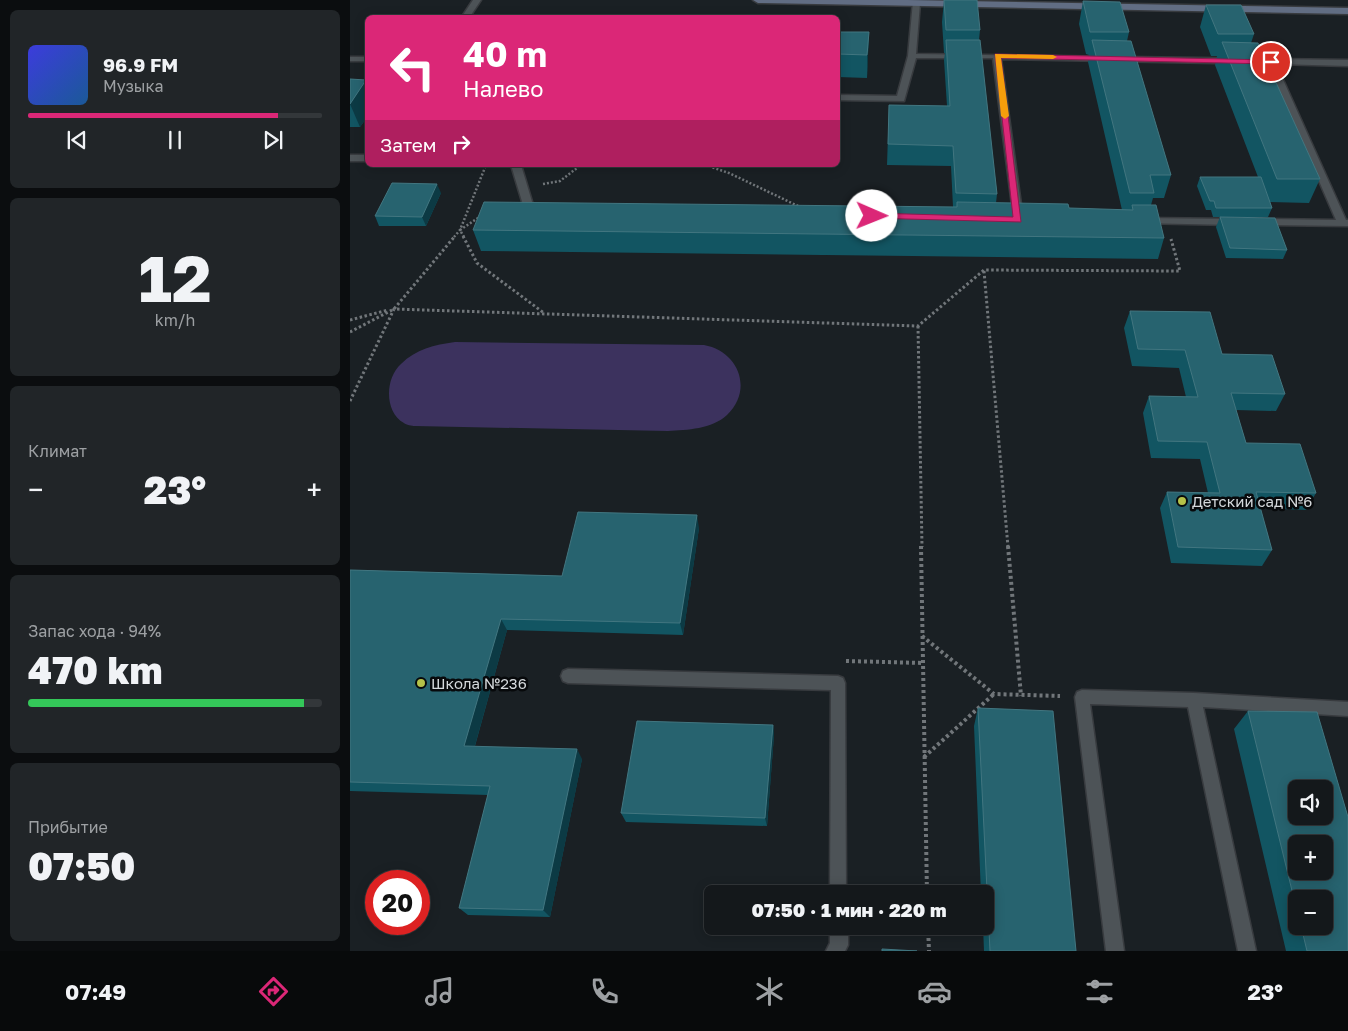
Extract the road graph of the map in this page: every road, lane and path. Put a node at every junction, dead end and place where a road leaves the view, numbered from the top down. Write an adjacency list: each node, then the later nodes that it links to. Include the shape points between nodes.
1 (477, 0): 5 (lane)
2 (758, 0): 3 (street)
3 (916, 3): 4 (street); 6 (lane)
4 (1348, 11)
5 (467, 15)
6 (912, 56): 7 (lane); 12 (lane, via 900,99)
7 (997, 56): 10 (lane); 20 (lane)
8 (350, 59): 9 (lane)
9 (365, 59)
10 (1271, 62): 11 (lane); 23 (lane)
11 (1348, 63)
12 (840, 98)
13 (350, 158): 14 (lane)
14 (365, 158)
15 (485, 167): 24 (path)
16 (517, 167): 19 (lane, via 529,208)
17 (711, 167): 18 (path)
18 (798, 206)
19 (549, 209)
20 (1018, 220)
21 (1137, 221): 22 (lane)
22 (1167, 221): 23 (lane); 25 (path, via 1180,271)
23 (1345, 223)
24 (460, 230): 26 (path); 27 (path, via 477,262)
25 (984, 270): 29 (path); 37 (path)
26 (394, 309): 27 (path); 28 (path); 30 (path); 31 (path)
27 (544, 314): 29 (path)
28 (350, 320)
29 (918, 326): 32 (path)
30 (350, 332)
31 (350, 401)
32 (922, 635): 33 (path); 36 (path)
33 (923, 663): 35 (path, via 845,661); 41 (path)
34 (568, 676): 35 (lane)
35 (838, 683): 42 (lane)
36 (994, 694): 37 (path); 41 (path)
37 (1021, 696): 38 (path)
38 (1082, 697): 39 (lane); 48 (lane)
39 (1194, 700): 40 (lane); 49 (lane)
40 (1348, 709)
41 (924, 757): 43 (path)
42 (838, 885)
43 (927, 885)
44 (838, 935): 46 (lane, via 839,945)
45 (928, 935): 47 (path)
46 (835, 951)
47 (929, 951)
48 (1115, 951)
49 (1247, 951)

